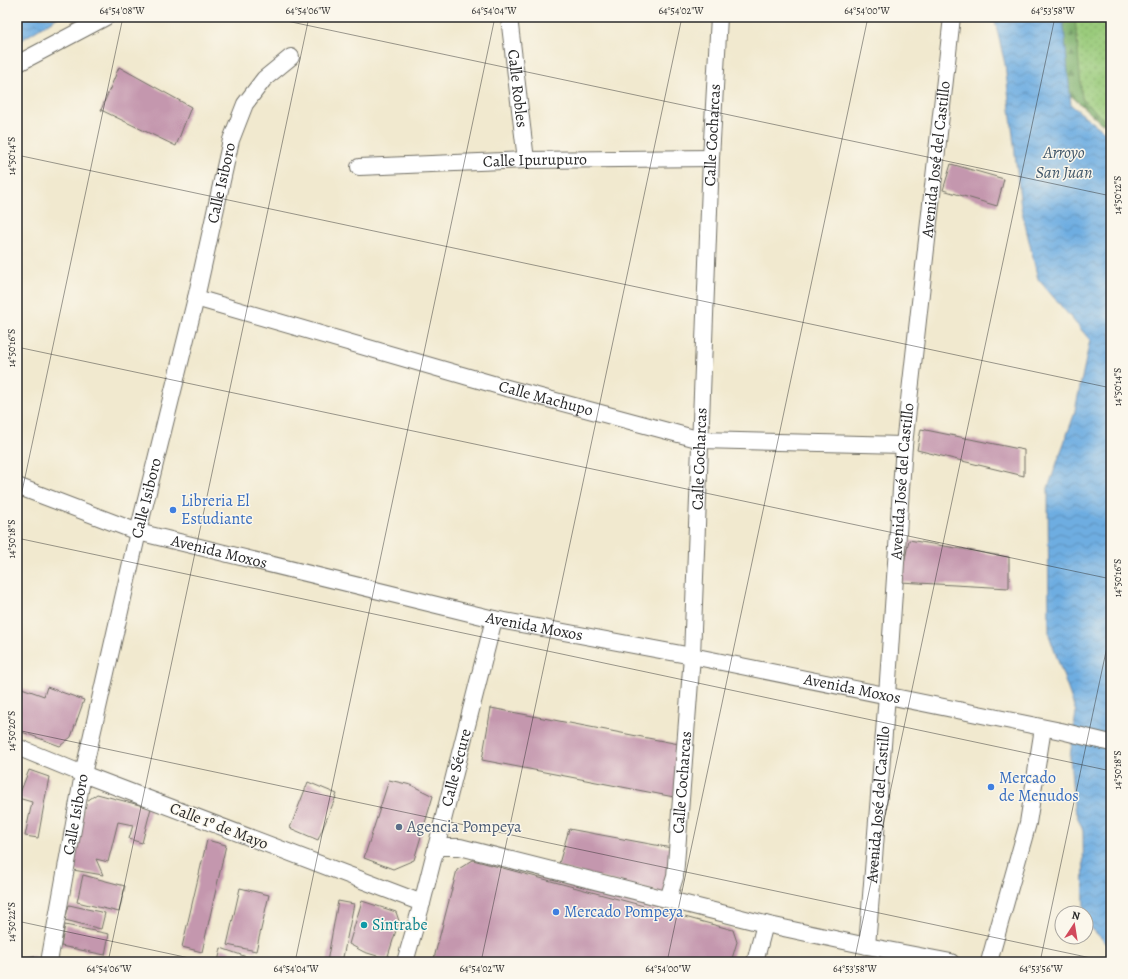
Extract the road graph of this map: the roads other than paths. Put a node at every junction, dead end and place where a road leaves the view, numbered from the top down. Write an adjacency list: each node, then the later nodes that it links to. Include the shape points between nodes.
1 (106, 17): 6 (street)
2 (508, 17): 8 (street, Calle Robles)
3 (719, 17): 7 (street, Calle Cocharcas)
4 (952, 17): 12 (street, Avenida José del Castillo)
5 (291, 58): 10 (street, Calle Isiboro, via 264,79 244,104 231,140)
6 (17, 64)
7 (711, 158): 8 (street, Calle Ipurupuro); 11 (street, Calle Cocharcas)
8 (526, 160): 9 (street, Calle Ipurupuro)
9 (359, 167)
10 (196, 298): 11 (street, Calle Machupo, via 504,387); 14 (street, Calle Isiboro)
11 (701, 440): 12 (street, Calle Machupo); 16 (street, Calle Cocharcas)
12 (904, 445): 17 (street, Avenida José del Castillo)
13 (17, 486): 14 (street, Avenida Moxos)
14 (138, 532): 15 (street, Avenida Moxos); 21 (street, Calle Isiboro)
15 (494, 619): 16 (street, Avenida Moxos); 22 (street, Calle Sécure)
16 (692, 656): 17 (street, Avenida Moxos); 23 (street, Calle Cocharcas, via 675,877)
17 (887, 695): 18 (street, Avenida Moxos); 26 (street, Avenida José del Castillo)
18 (1043, 728): 19 (street, Avenida Moxos); 31 (street, via 1028,823)
19 (1111, 743)
20 (17, 747): 21 (street, Calle 1º de Mayo)
21 (83, 774): 24 (street, Calle 1º de Mayo); 27 (street, Calle Isiboro)
22 (436, 847): 23 (street, via 460,847); 24 (street, Calle Sécure)
23 (668, 899): 25 (street)
24 (422, 903): 28 (street, Calle Sécure)
25 (765, 924): 26 (street); 29 (street)
26 (867, 946): 30 (street)
27 (49, 962)
28 (405, 962)
29 (755, 962)
30 (951, 962)
31 (989, 962)

